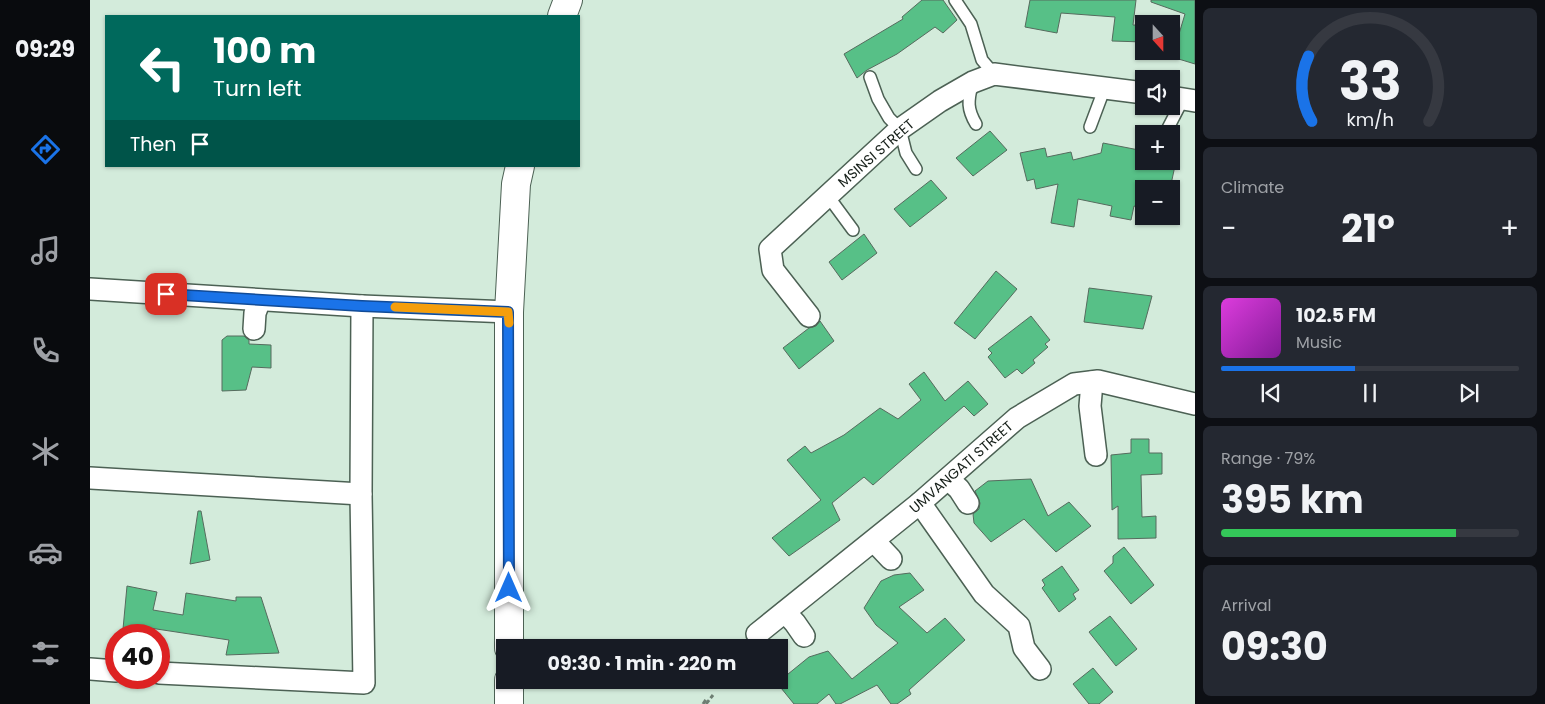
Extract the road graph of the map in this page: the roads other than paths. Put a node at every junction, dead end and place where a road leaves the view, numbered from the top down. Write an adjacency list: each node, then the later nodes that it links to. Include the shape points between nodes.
1 (568, 0): 3 (street)
2 (955, 0): 4 (lane, via 971,24 982,60)
3 (562, 15)
4 (994, 74): 6 (street, MSINSI STREET); 7 (street, MSINSI STREET)
5 (870, 77): 13 (lane, via 878,99)
6 (973, 82): 10 (lane, via 969,112); 13 (street, MSINSI STREET)
7 (1105, 87): 8 (street, MSINSI STREET); 12 (lane)
8 (1135, 92)
9 (1183, 99): 11 (lane)
10 (976, 124)
11 (1169, 125)
12 (1090, 127)
13 (900, 129): 15 (lane, via 906,153); 16 (street, MSINSI STREET)
14 (520, 167): 21 (street)
15 (916, 169)
16 (828, 196): 17 (lane); 22 (street, MSINSI STREET, via 770,249 773,270)
17 (852, 230)
18 (90, 289): 19 (street)
19 (260, 300): 20 (street); 23 (street)
20 (362, 306): 21 (street); 29 (street)
21 (508, 312): 37 (street)
22 (809, 316)
23 (254, 328)
24 (1092, 382): 25 (street, UMVANGATI STREET); 26 (street, via 1090,406); 28 (street, UMVANGATI STREET, via 1074,384 1017,418)
25 (1195, 404)
26 (1096, 455)
27 (90, 478): 29 (street)
28 (948, 478): 30 (street); 31 (street, UMVANGATI STREET)
29 (361, 494): 41 (street, via 364,683)
30 (968, 503)
31 (920, 504): 32 (street, UMVANGATI STREET); 38 (street, via 984,594 1019,626 1024,648)
32 (874, 540): 33 (street); 34 (street, UMVANGATI STREET)
33 (891, 559)
34 (785, 612): 35 (street, UMVANGATI STREET); 36 (street)
35 (757, 634)
36 (804, 636)
37 (509, 639)
38 (1040, 669)
39 (90, 670): 40 (street)
40 (105, 671)
41 (170, 674)
42 (509, 689): 43 (street)
43 (509, 704)

